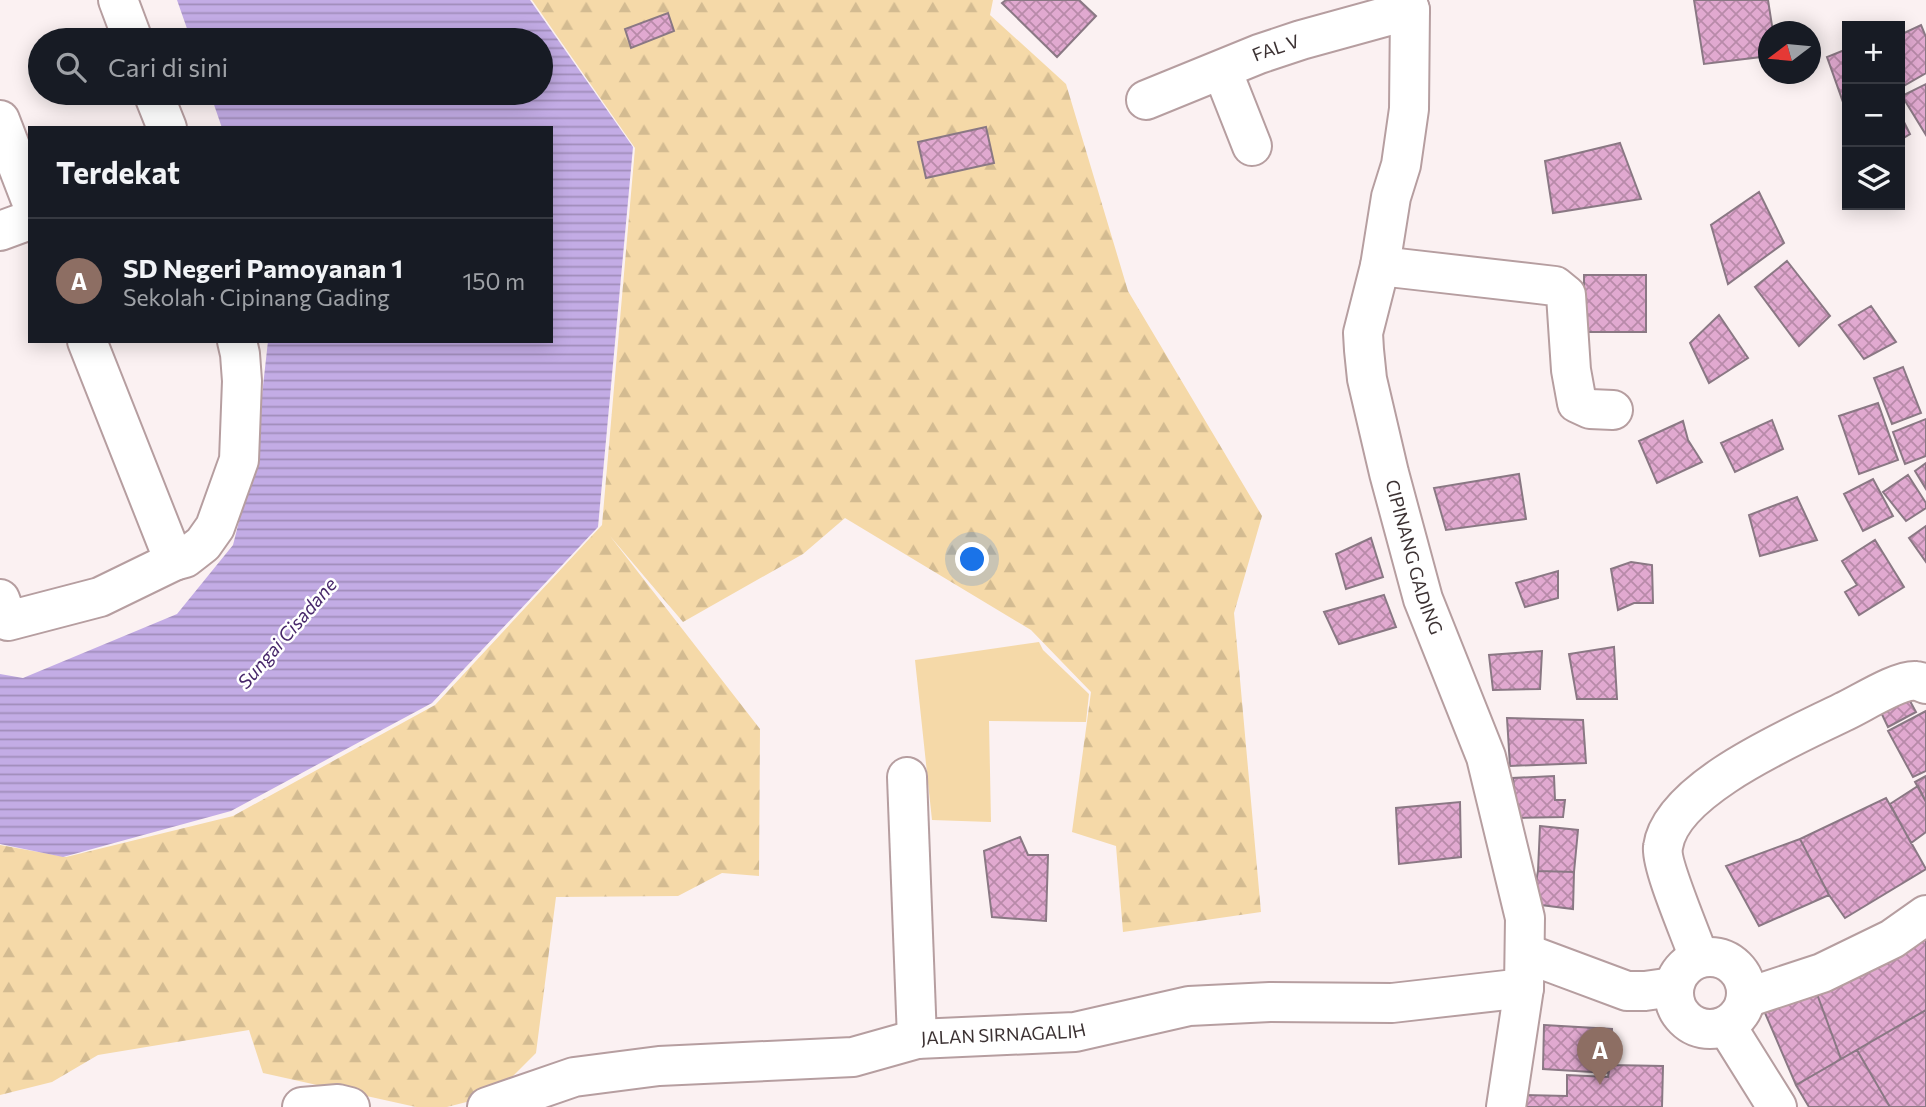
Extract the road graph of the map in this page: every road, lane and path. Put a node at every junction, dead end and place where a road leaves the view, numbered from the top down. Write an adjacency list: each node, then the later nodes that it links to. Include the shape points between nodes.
1 (118, 0): 3 (street)
2 (1409, 5): 4 (street, FAL V); 13 (street, CIPINANG GADING, via 1409,109)
3 (128, 28)
4 (1222, 70): 5 (street, FAL V); 9 (street)
5 (1146, 100)
6 (158, 105): 8 (street)
7 (0, 120): 10 (street)
8 (166, 126)
9 (1252, 146)
10 (16, 179)
11 (28, 221): 12 (street)
12 (0, 231)
13 (1380, 266): 16 (street, via 1555,286 1566,295 1577,402 1590,409); 23 (street, CIPINANG GADING, via 1363,333 1367,379 1423,598 1486,757 1525,918)
14 (88, 343): 17 (street)
15 (237, 343): 17 (street, via 242,381 239,460 215,527 203,544)
16 (1613, 410)
17 (174, 561): 18 (street, via 100,597)
18 (3, 614)
19 (1926, 684): 22 (street, via 1914,680 1887,689 1731,769 1673,822 1662,848 1665,866)
20 (906, 777): 26 (street)
21 (1926, 915): 25 (street, via 1892,939)
22 (1699, 958): 24 (street, via 1682,969); 25 (street, via 1714,956 1739,971 1745,984)
23 (1524, 971): 24 (street, via 1627,990); 26 (street, JALAN SIRNAGALIH, via 1392,1003 1189,1006 1075,1032); 30 (street, CIPINANG GADING)
24 (1673, 987): 25 (street, via 1676,1007 1688,1023 1707,1030)
25 (1736, 1012): 31 (street)
26 (917, 1039): 29 (street, JALAN SIRNAGALIH, via 853,1057 659,1066 574,1077)
27 (302, 1107): 28 (street)
28 (350, 1107)
29 (487, 1107)
30 (1507, 1107)
31 (1777, 1107)

